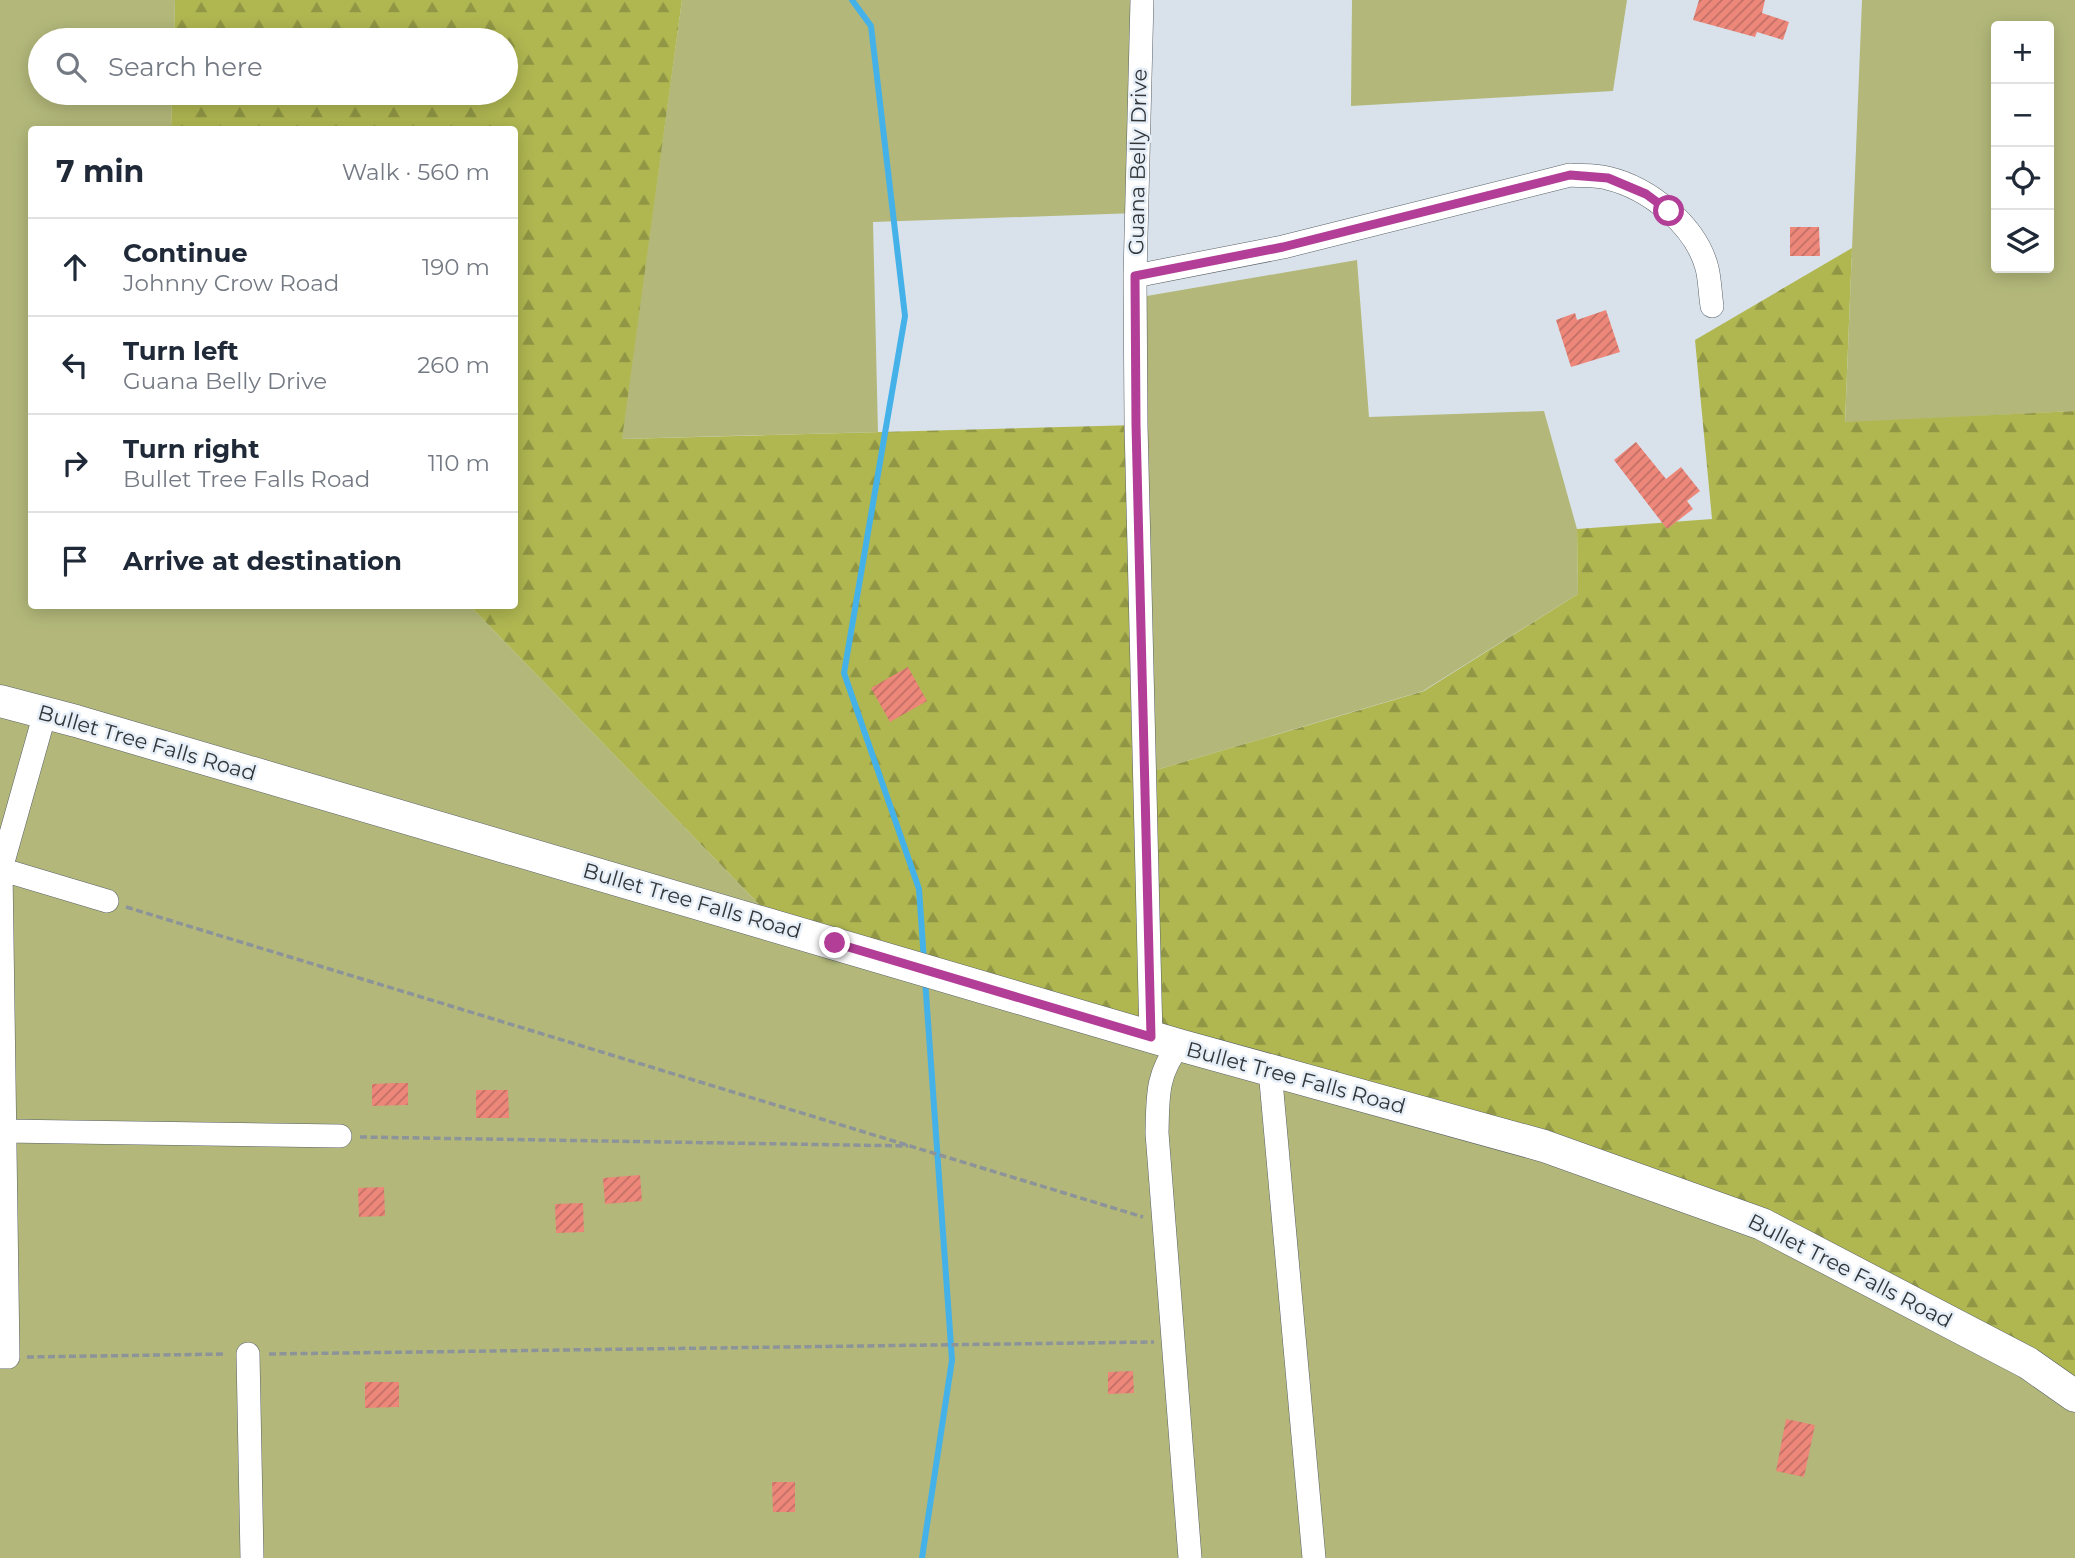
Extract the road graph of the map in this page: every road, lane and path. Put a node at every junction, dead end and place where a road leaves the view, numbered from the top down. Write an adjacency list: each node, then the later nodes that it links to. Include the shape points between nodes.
1 (1142, 0): 2 (street, Guana Belly Drive)
2 (1135, 276): 3 (street, via 1283,247 1570,175 1608,178 1646,194 1669,211 1694,237 1707,268); 8 (street, Guana Belly Drive, via 1136,425)
3 (1712, 306)
4 (0, 701): 5 (main road, Bullet Tree Falls Road)
5 (46, 713): 6 (street); 8 (main road, Bullet Tree Falls Road)
6 (0, 869): 7 (street); 10 (street)
7 (107, 901): 12 (path)
8 (1165, 1041): 9 (main road, Bullet Tree Falls Road); 13 (street, via 1157,1133)
9 (1270, 1070): 17 (main road, Bullet Tree Falls Road, via 1545,1146 1762,1224 2028,1363); 20 (street)
10 (5, 1131): 11 (street); 16 (street)
11 (340, 1136): 12 (path)
12 (913, 1146): 13 (path)
13 (1165, 1224): 14 (street)
14 (1174, 1342): 15 (path); 19 (street)
15 (248, 1354): 16 (path); 18 (street)
16 (4, 1357)
17 (2075, 1396)
18 (252, 1558)
19 (1190, 1558)
20 (1314, 1558)

